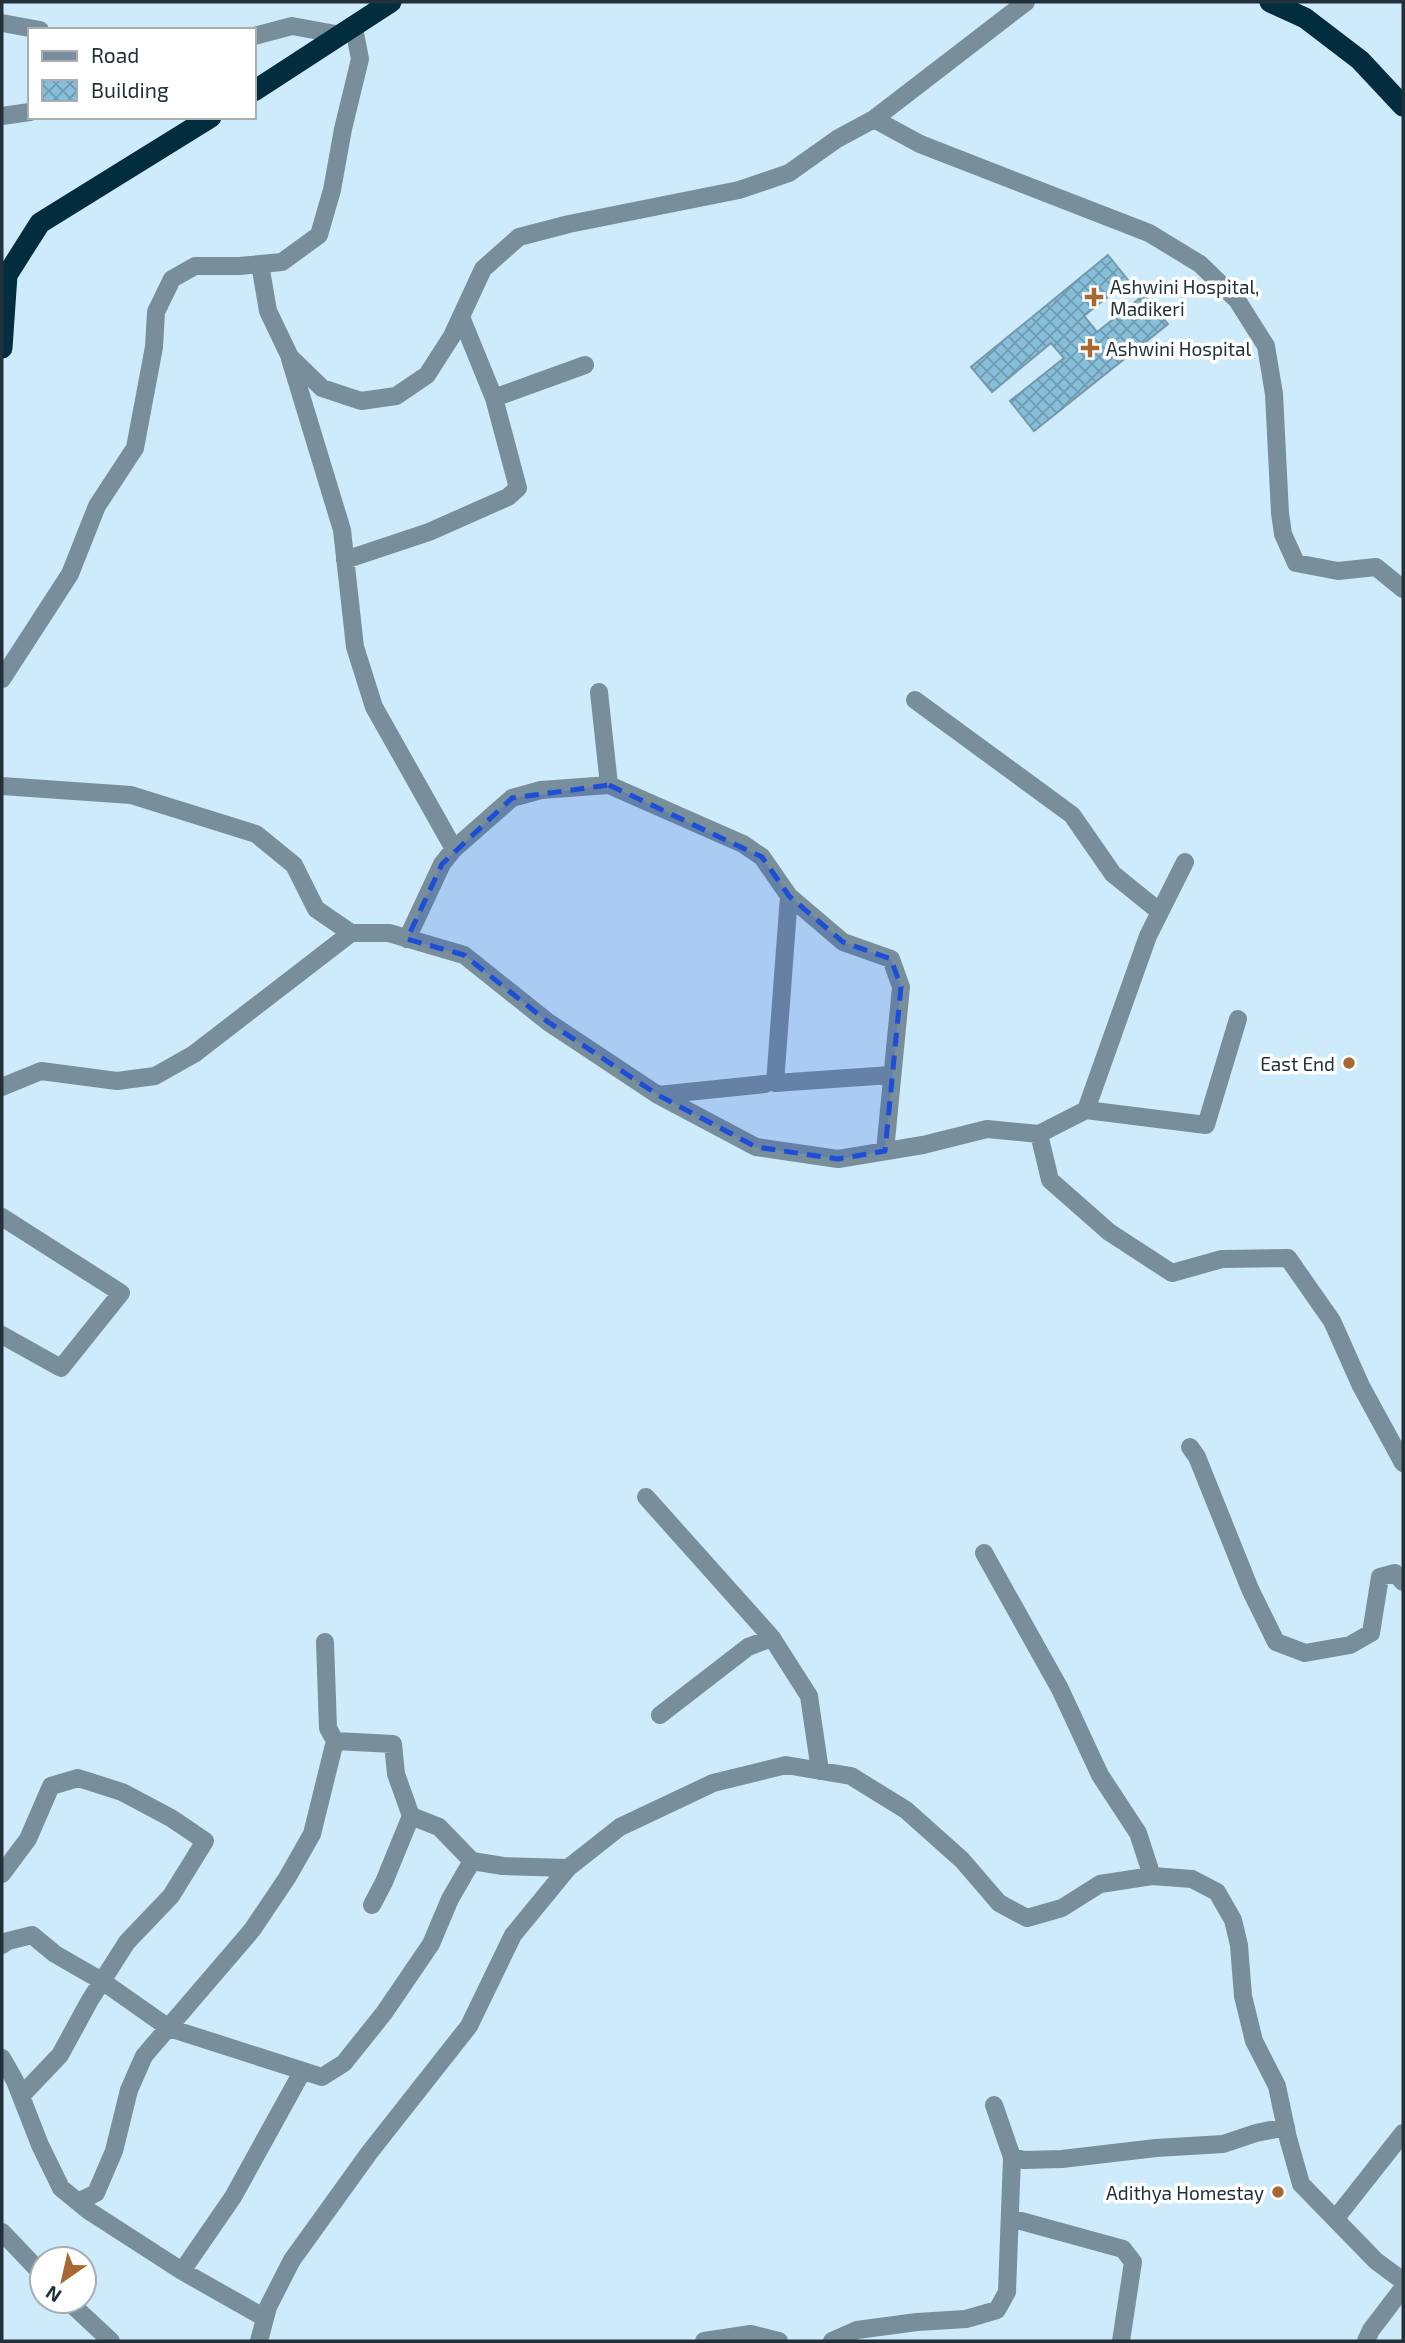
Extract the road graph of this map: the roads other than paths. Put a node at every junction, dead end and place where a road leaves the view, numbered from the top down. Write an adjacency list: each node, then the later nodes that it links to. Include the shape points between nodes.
1 (391, 2): 6 (highway)
2 (1026, 2): 13 (street)
3 (1270, 2): 9 (highway, via 1306,18 1360,60)
4 (2, 23): 5 (street)
5 (29, 28)
6 (348, 31): 7 (street, via 292,26); 8 (highway); 14 (street, via 360,59 319,235 282,262)
7 (256, 35)
8 (256, 90)
9 (1403, 106)
10 (28, 112): 11 (street)
11 (2, 116)
12 (208, 119): 16 (highway, via 40,223 7,275)
13 (874, 120): 15 (street, via 789,173 752,186 519,237 483,269); 21 (street, via 920,144 1149,233 1200,264 1237,300 1266,346 1274,394 1280,513 1283,534 1296,563 1338,571 1376,567)
14 (260, 264): 17 (street, via 268,311); 22 (street, via 195,266 172,279 156,312 135,448 97,506 70,574)
15 (461, 317): 17 (street, via 427,376 396,396 361,401 322,388); 19 (street)
16 (2, 348)
17 (290, 357): 20 (street, via 342,530)
18 (585, 365): 19 (street)
19 (494, 398): 20 (street, via 517,488 508,497 429,532)
20 (345, 560): 27 (street, via 355,647 374,707)
21 (1403, 589)
22 (2, 679)
23 (599, 692): 25 (street)
24 (915, 700): 30 (street, via 1072,815 1113,874)
25 (609, 785): 27 (street, via 541,790 512,798); 29 (street, via 743,844 762,857)
26 (2, 786): 31 (street, via 131,795 256,834 294,865 316,909)
27 (454, 849): 32 (street, via 442,864)
28 (1185, 862): 30 (street)
29 (789, 896): 34 (street, via 843,942 891,959 901,988); 34 (street, via 775,1083)
30 (1160, 912): 38 (street)
31 (351, 933): 32 (street, via 389,933); 36 (street, via 194,1054 155,1076 117,1081 41,1071)
32 (407, 939): 37 (street, via 464,955 548,1022)
33 (1238, 1019): 38 (street, via 1206,1125)
34 (891, 1075): 40 (street)
35 (765, 1084): 37 (street)
36 (2, 1087)
37 (658, 1095): 40 (street, via 756,1147 838,1159)
38 (1086, 1110): 39 (street)
39 (1039, 1134): 40 (street, via 987,1129); 44 (street, via 1050,1180 1109,1231 1172,1273 1222,1259 1288,1258 1332,1321 1360,1386)
40 (885, 1151)
41 (2, 1217): 42 (street, via 121,1293 61,1368)
42 (2, 1335)
43 (1191, 1447): 47 (street, via 1276,1642 1305,1653 1350,1645 1371,1633 1380,1577 1395,1573)
44 (1403, 1463)
45 (646, 1497): 48 (street)
46 (984, 1553): 57 (street, via 1060,1689 1100,1775 1138,1833)
47 (1403, 1582)
48 (772, 1638): 50 (street, via 748,1647); 52 (street, via 809,1696)
49 (325, 1642): 51 (street, via 328,1728)
50 (660, 1715)
51 (335, 1741): 53 (street, via 393,1744 396,1774); 61 (street, via 312,1834 252,1930)
52 (820, 1771): 55 (street, via 786,1765 713,1783 620,1827); 57 (street, via 851,1776 906,1810 962,1860 999,1903 1027,1918 1062,1908 1101,1884)
53 (411, 1815): 54 (street, via 439,1827); 58 (street)
54 (472, 1861): 55 (street); 63 (street, via 431,1944 344,2063 322,2077)
55 (568, 1868): 78 (street, via 513,1934 469,2026 292,2260)
56 (2, 1874): 60 (street, via 28,1839 51,1786 78,1778 122,1792 205,1840 170,1896 127,1942)
57 (1152, 1875): 66 (street, via 1192,1879 1217,1892 1233,1920 1254,2041 1277,2086)
58 (372, 1905)
59 (2, 1945): 60 (street, via 32,1935)
60 (102, 1981): 61 (street); 64 (street, via 60,2055)
61 (169, 2028): 63 (street); 69 (street, via 144,2056 96,2193)
62 (2, 2058): 64 (street)
63 (302, 2072): 74 (street, via 233,2197)
64 (21, 2096): 69 (street, via 61,2188)
65 (994, 2105): 68 (street)
66 (1286, 2127): 68 (street, via 1223,2144 1062,2158); 71 (street, via 1301,2184)
67 (1403, 2133): 71 (street)
68 (1012, 2157): 70 (street)
69 (78, 2202): 74 (street)
70 (1010, 2218): 83 (street, via 1007,2292 997,2311 966,2319 857,2330); 84 (street, via 1123,2249 1133,2262)
71 (1336, 2218): 75 (street, via 1376,2261)
72 (2, 2232): 73 (street)
73 (28, 2259)
74 (182, 2272): 78 (street)
75 (1403, 2281)
76 (1403, 2288): 85 (street)
77 (83, 2315): 79 (street)
78 (265, 2318): 80 (street)
79 (111, 2341)
80 (259, 2341)
81 (704, 2341): 82 (street, via 751,2334)
82 (779, 2341)
83 (832, 2341)
84 (1121, 2341)
85 (1366, 2341)

